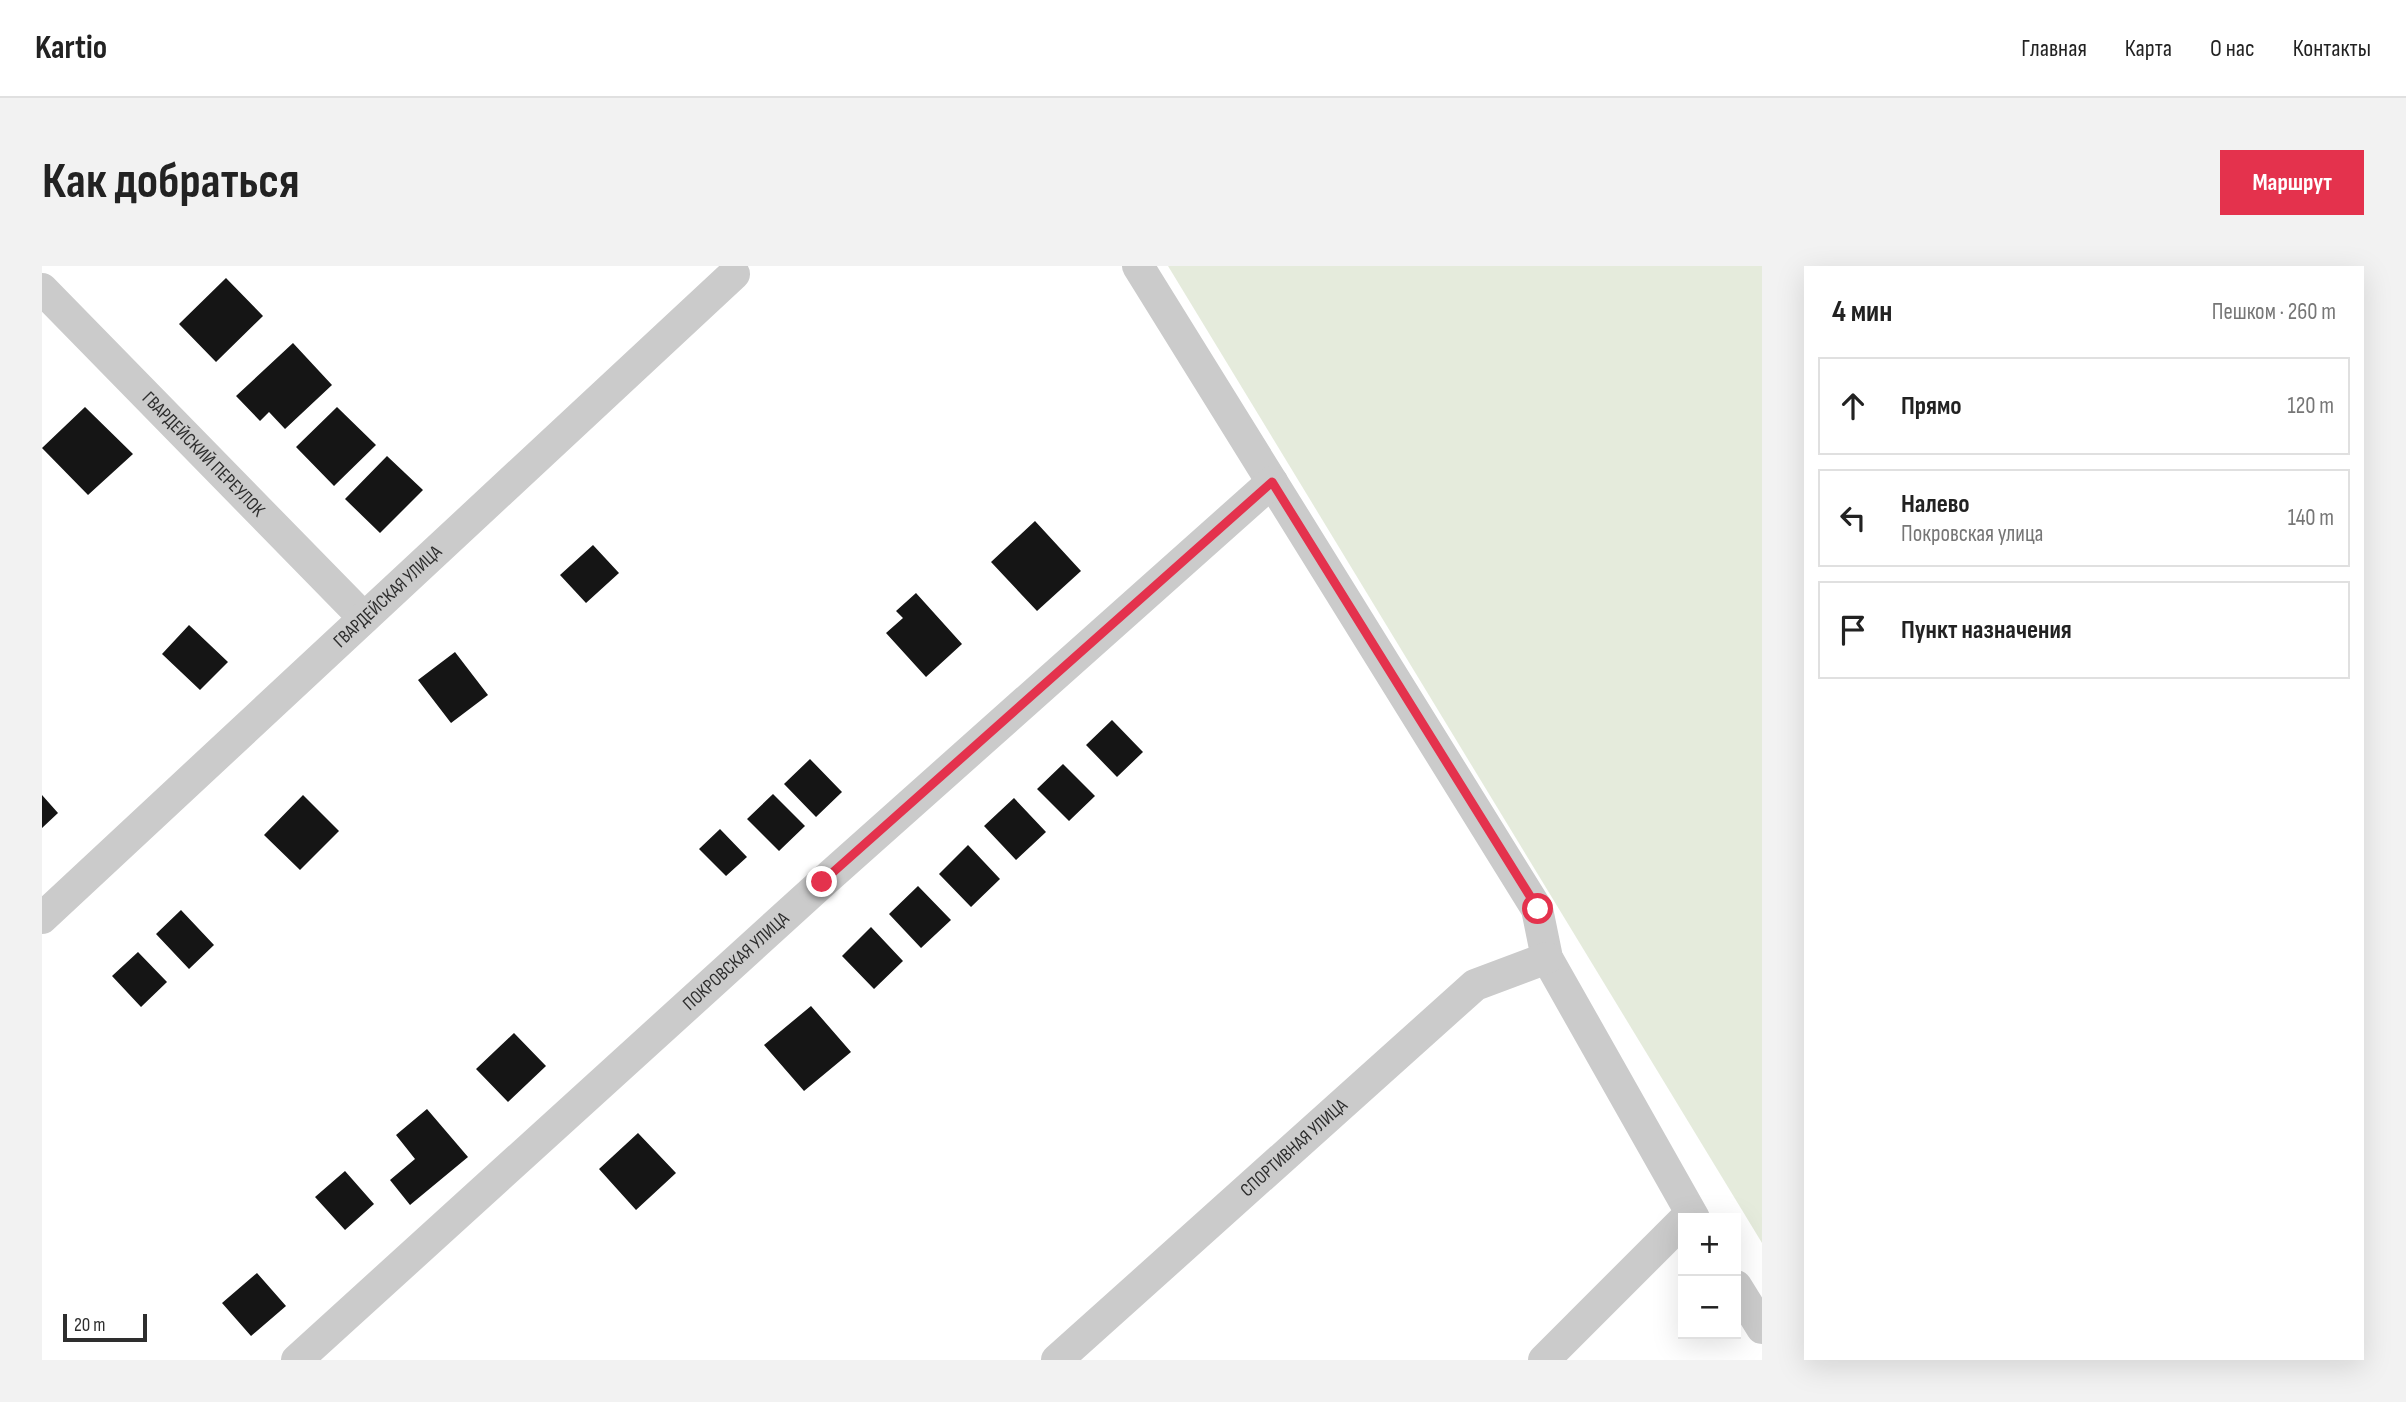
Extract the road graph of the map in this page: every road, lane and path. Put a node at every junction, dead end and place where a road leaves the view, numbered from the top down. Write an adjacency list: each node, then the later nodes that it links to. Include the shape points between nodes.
1 (1138, 266): 4 (street)
2 (734, 274): 5 (street, ГВАРДЕЙСКАЯ УЛИЦА)
3 (42, 289): 5 (street, ГВАРДЕЙСКИЙ ПЕРЕУЛОК)
4 (1272, 482): 7 (street, via 1538,909); 12 (street, ПОКРОВСКАЯ УЛИЦА, via 822,882)
5 (364, 618): 6 (street, ГВАРДЕЙСКАЯ УЛИЦА)
6 (42, 918)
7 (1547, 958): 8 (street); 13 (street, СПОРТИВНАЯ УЛИЦА, via 1475,985)
8 (1685, 1213)
9 (1678, 1228): 14 (street)
10 (1741, 1294): 11 (street)
11 (1762, 1328)
12 (297, 1360)
13 (1057, 1360)
14 (1544, 1360)

